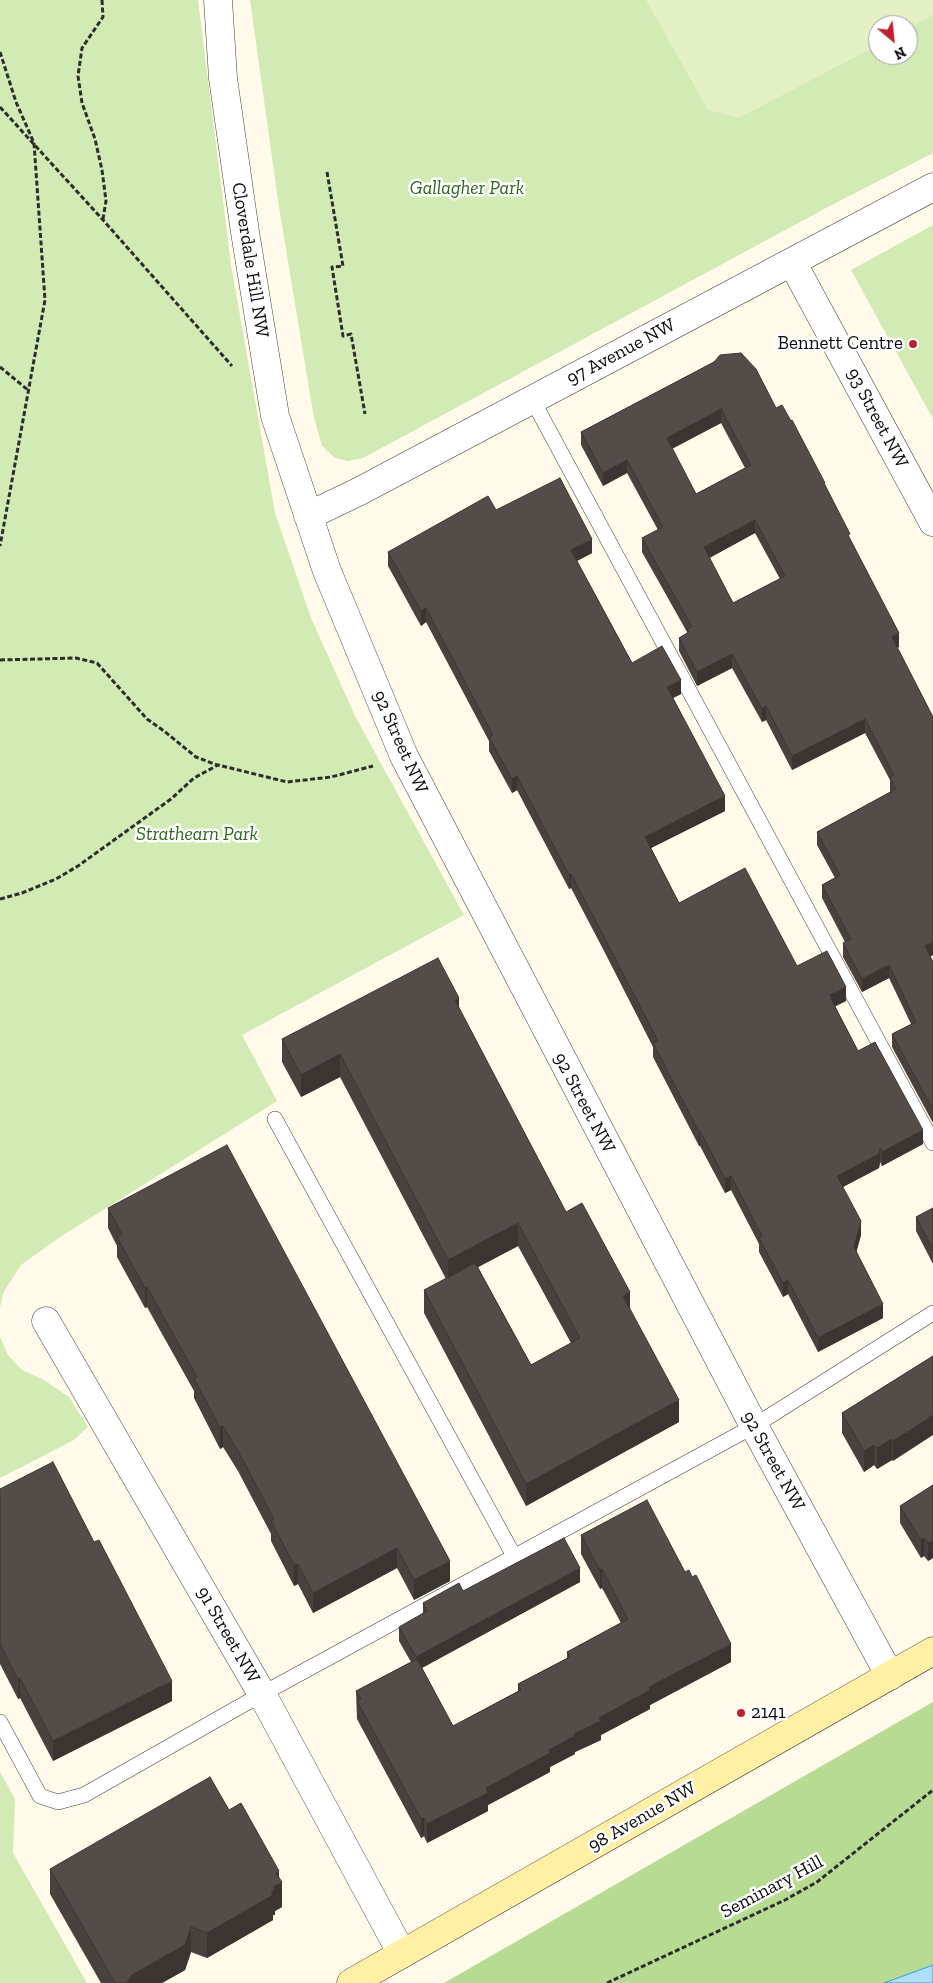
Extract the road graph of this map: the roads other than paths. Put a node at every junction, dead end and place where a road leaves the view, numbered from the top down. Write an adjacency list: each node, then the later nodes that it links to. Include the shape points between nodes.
1 (218, 0): 5 (street, Cloverdale Hill NW, via 223,78 275,416)
2 (933, 187): 3 (street, 97 Avenue NW)
3 (792, 262): 4 (street, 97 Avenue NW); 6 (street, 93 Street NW)
4 (532, 399): 5 (street, 97 Avenue NW); 8 (lane)
5 (308, 516): 11 (street, 92 Street NW, via 404,756)
6 (933, 522)
7 (275, 1119): 12 (lane)
8 (933, 1143)
9 (933, 1313): 11 (lane)
10 (46, 1321): 15 (street, 91 Street NW)
11 (754, 1426): 12 (lane); 14 (street, 92 Street NW)
12 (514, 1556): 15 (lane)
13 (933, 1651): 14 (main road, 98 Avenue NW)
14 (890, 1676): 17 (main road, 98 Avenue NW)
15 (262, 1694): 16 (lane, via 84,1795 58,1802 40,1796); 17 (street, 91 Street NW)
16 (0, 1722)
17 (402, 1954): 18 (main road, 98 Avenue NW)
18 (351, 1983)

